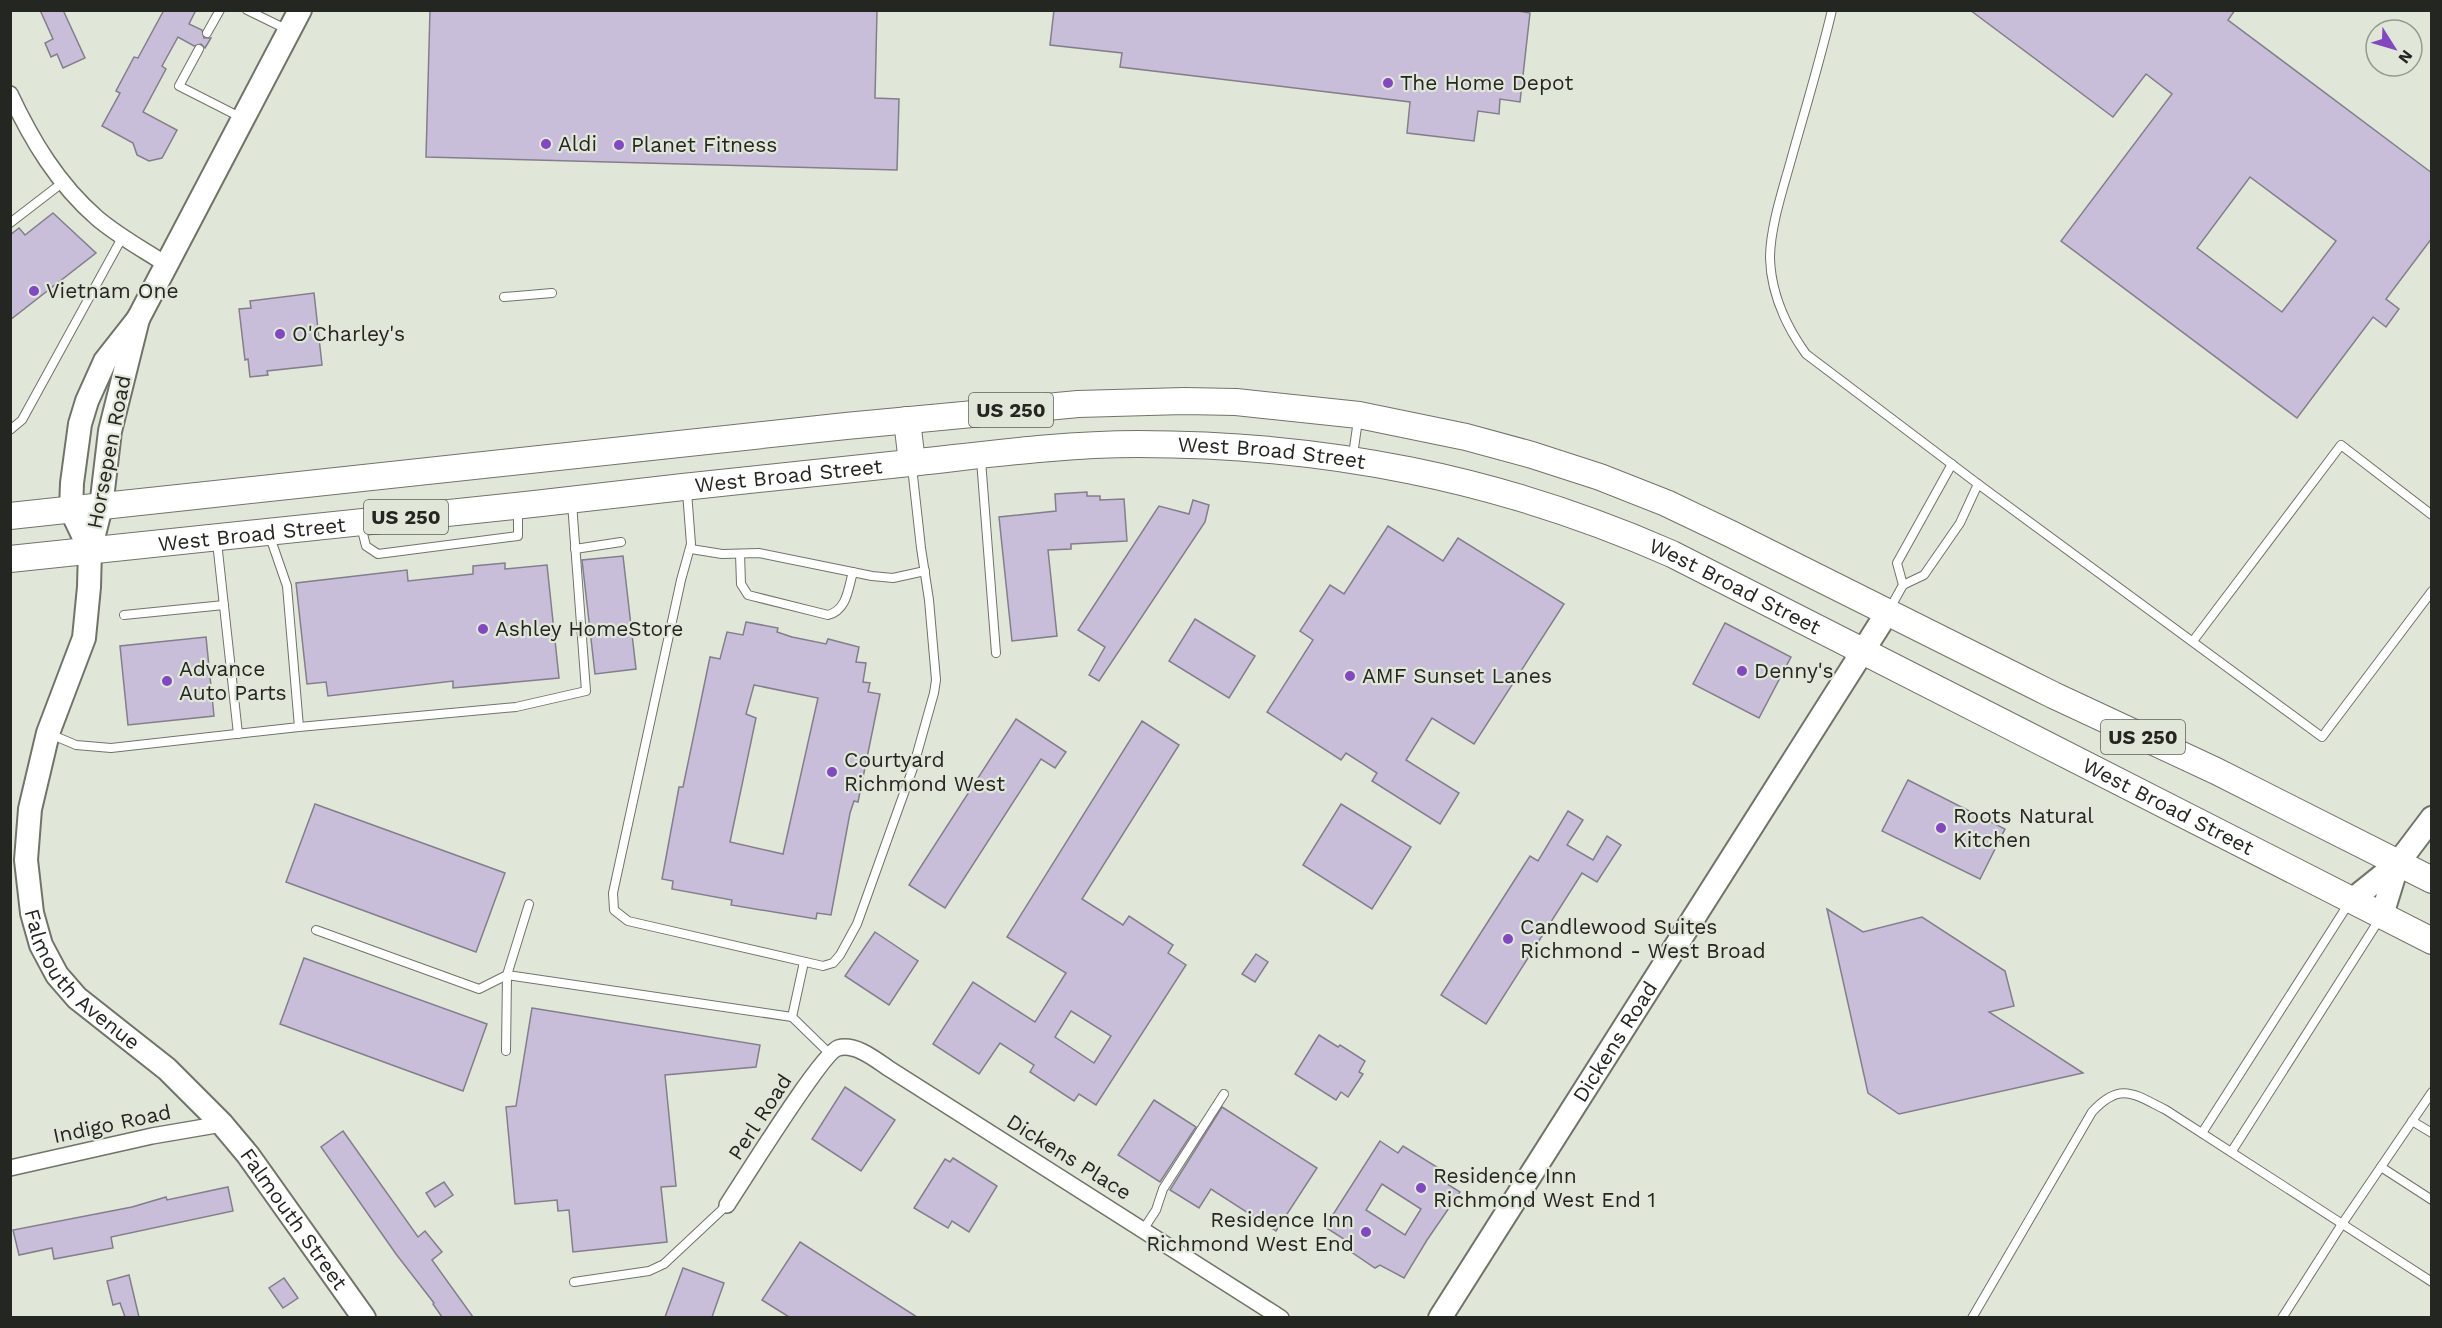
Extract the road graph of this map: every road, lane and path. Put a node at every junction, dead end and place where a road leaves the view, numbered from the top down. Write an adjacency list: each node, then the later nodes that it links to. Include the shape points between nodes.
1 (220, 10): 6 (lane)
2 (247, 10): 5 (lane)
3 (300, 10): 5 (street, Horsepen Road)
4 (1832, 10): 23 (lane, via 1776,216 1770,257 1773,288 1782,315 1806,354)
5 (289, 31): 9 (street, Horsepen Road)
6 (207, 33)
7 (199, 49): 9 (lane, via 179,86)
8 (10, 94): 10 (street, via 48,164)
9 (243, 119): 13 (street, Horsepen Road)
10 (63, 183): 11 (lane); 12 (street, via 97,218)
11 (10, 223)
12 (123, 236): 13 (street); 19 (lane, via 22,420)
13 (167, 265): 16 (street, Horsepen Road)
14 (552, 293): 15 (lane)
15 (504, 297)
16 (138, 318): 28 (street, Horsepen Road, via 110,432); 29 (street, Horsepen Road, via 105,361 87,401 75,452)
17 (1359, 415): 18 (main road, West Broad Street / US 250, via 1246,403 1147,401); 21 (lane); 46 (main road, West Broad Street / US 250, via 1497,445 1632,489)
18 (907, 420): 22 (main road); 28 (main road, West Broad Street / US 250)
19 (10, 430)
20 (980, 456): 21 (main road, West Broad Street / US 250, via 1132,444 1258,448); 22 (main road, West Broad Street / US 250); 50 (lane)
21 (1352, 459): 49 (main road, West Broad Street / US 250, via 1481,486 1607,527 1704,570)
22 (912, 463): 25 (main road, West Broad Street / US 250); 41 (lane)
23 (1952, 464): 24 (lane); 43 (lane, via 1897,563)
24 (1978, 484): 43 (lane, via 1960,523 1924,575); 48 (lane)
25 (686, 487): 26 (main road, West Broad Street / US 250); 37 (lane)
26 (572, 499): 27 (main road, West Broad Street / US 250); 36 (lane)
27 (518, 505): 32 (main road, West Broad Street / US 250); 32 (lane, via 518,536 378,554 366,546)
28 (101, 507): 29 (main road, West Broad Street / US 250); 38 (street, Horsepen Road)
29 (71, 510): 31 (main road, West Broad Street / US 250); 38 (street, Horsepen Road)
30 (2432, 515): 48 (lane, via 2341,445)
31 (10, 516)
32 (360, 522): 33 (main road, West Broad Street / US 250)
33 (268, 532): 34 (main road, West Broad Street / US 250); 51 (lane, via 287,586)
34 (217, 537): 38 (main road, West Broad Street / US 250); 45 (lane)
35 (621, 542): 36 (lane)
36 (575, 549): 51 (lane, via 586,691 516,707)
37 (691, 549): 39 (lane); 62 (lane, via 613,893 614,910 628,921)
38 (90, 550): 40 (main road, West Broad Street / US 250); 52 (street, Falmouth Avenue, via 84,638)
39 (740, 554): 42 (lane, via 759,553); 42 (lane, via 741,584 748,596 828,615 844,602)
40 (10, 559)
41 (924, 571): 42 (lane, via 893,578); 62 (lane, via 936,680 913,768 857,924 840,955 823,966)
42 (853, 572)
43 (1903, 585): 46 (lane)
44 (2432, 591): 48 (lane, via 2322,737)
45 (224, 605): 47 (lane); 53 (lane)
46 (1887, 613): 49 (street, Dickens Road); 55 (main road, West Broad Street / US 250)
47 (124, 615)
48 (2193, 641)
49 (1864, 650): 57 (main road, West Broad Street / US 250); 84 (street, Dickens Road)
50 (996, 653)
51 (299, 727): 53 (lane)
52 (48, 733): 53 (lane, via 76,744 111,748); 70 (street, Falmouth Avenue, via 26,838 27,887 41,945 57,975 77,998 167,1069)
53 (238, 734)
54 (2432, 818): 55 (street)
55 (2398, 863): 56 (main road, West Broad Street / US 250); 57 (street); 59 (street)
56 (2432, 880)
57 (2352, 900): 59 (main road, West Broad Street / US 250); 71 (lane)
58 (529, 904): 63 (lane)
59 (2382, 915): 61 (main road, West Broad Street / US 250); 73 (lane)
60 (316, 930): 63 (lane, via 479,989)
61 (2432, 941)
62 (804, 963): 64 (lane)
63 (507, 975): 64 (lane); 65 (lane)
64 (792, 1017): 66 (lane)
65 (506, 1051)
66 (830, 1053): 77 (street, Perl Road); 79 (street, Dickens Place, via 844,1047 866,1054)
67 (2432, 1092): 69 (lane)
68 (1224, 1094): 79 (lane, via 1163,1189)
69 (2412, 1121): 72 (lane); 74 (lane)
70 (222, 1124): 75 (street, Indigo Road); 82 (street, Falmouth Street)
71 (2202, 1133): 73 (lane); 85 (lane, via 2130,1092 2104,1099 2092,1112)
72 (2432, 1133)
73 (2232, 1151): 78 (lane)
74 (2381, 1167): 76 (lane); 78 (lane)
75 (10, 1168)
76 (2432, 1200)
77 (728, 1205): 80 (lane, via 664,1264 649,1271)
78 (2342, 1224): 81 (lane); 86 (lane)
79 (1143, 1230): 83 (street, Dickens Place)
80 (574, 1282)
81 (2432, 1282)
82 (364, 1317)
83 (1281, 1317)
84 (1440, 1317)
85 (1972, 1317)
86 (2282, 1317)

